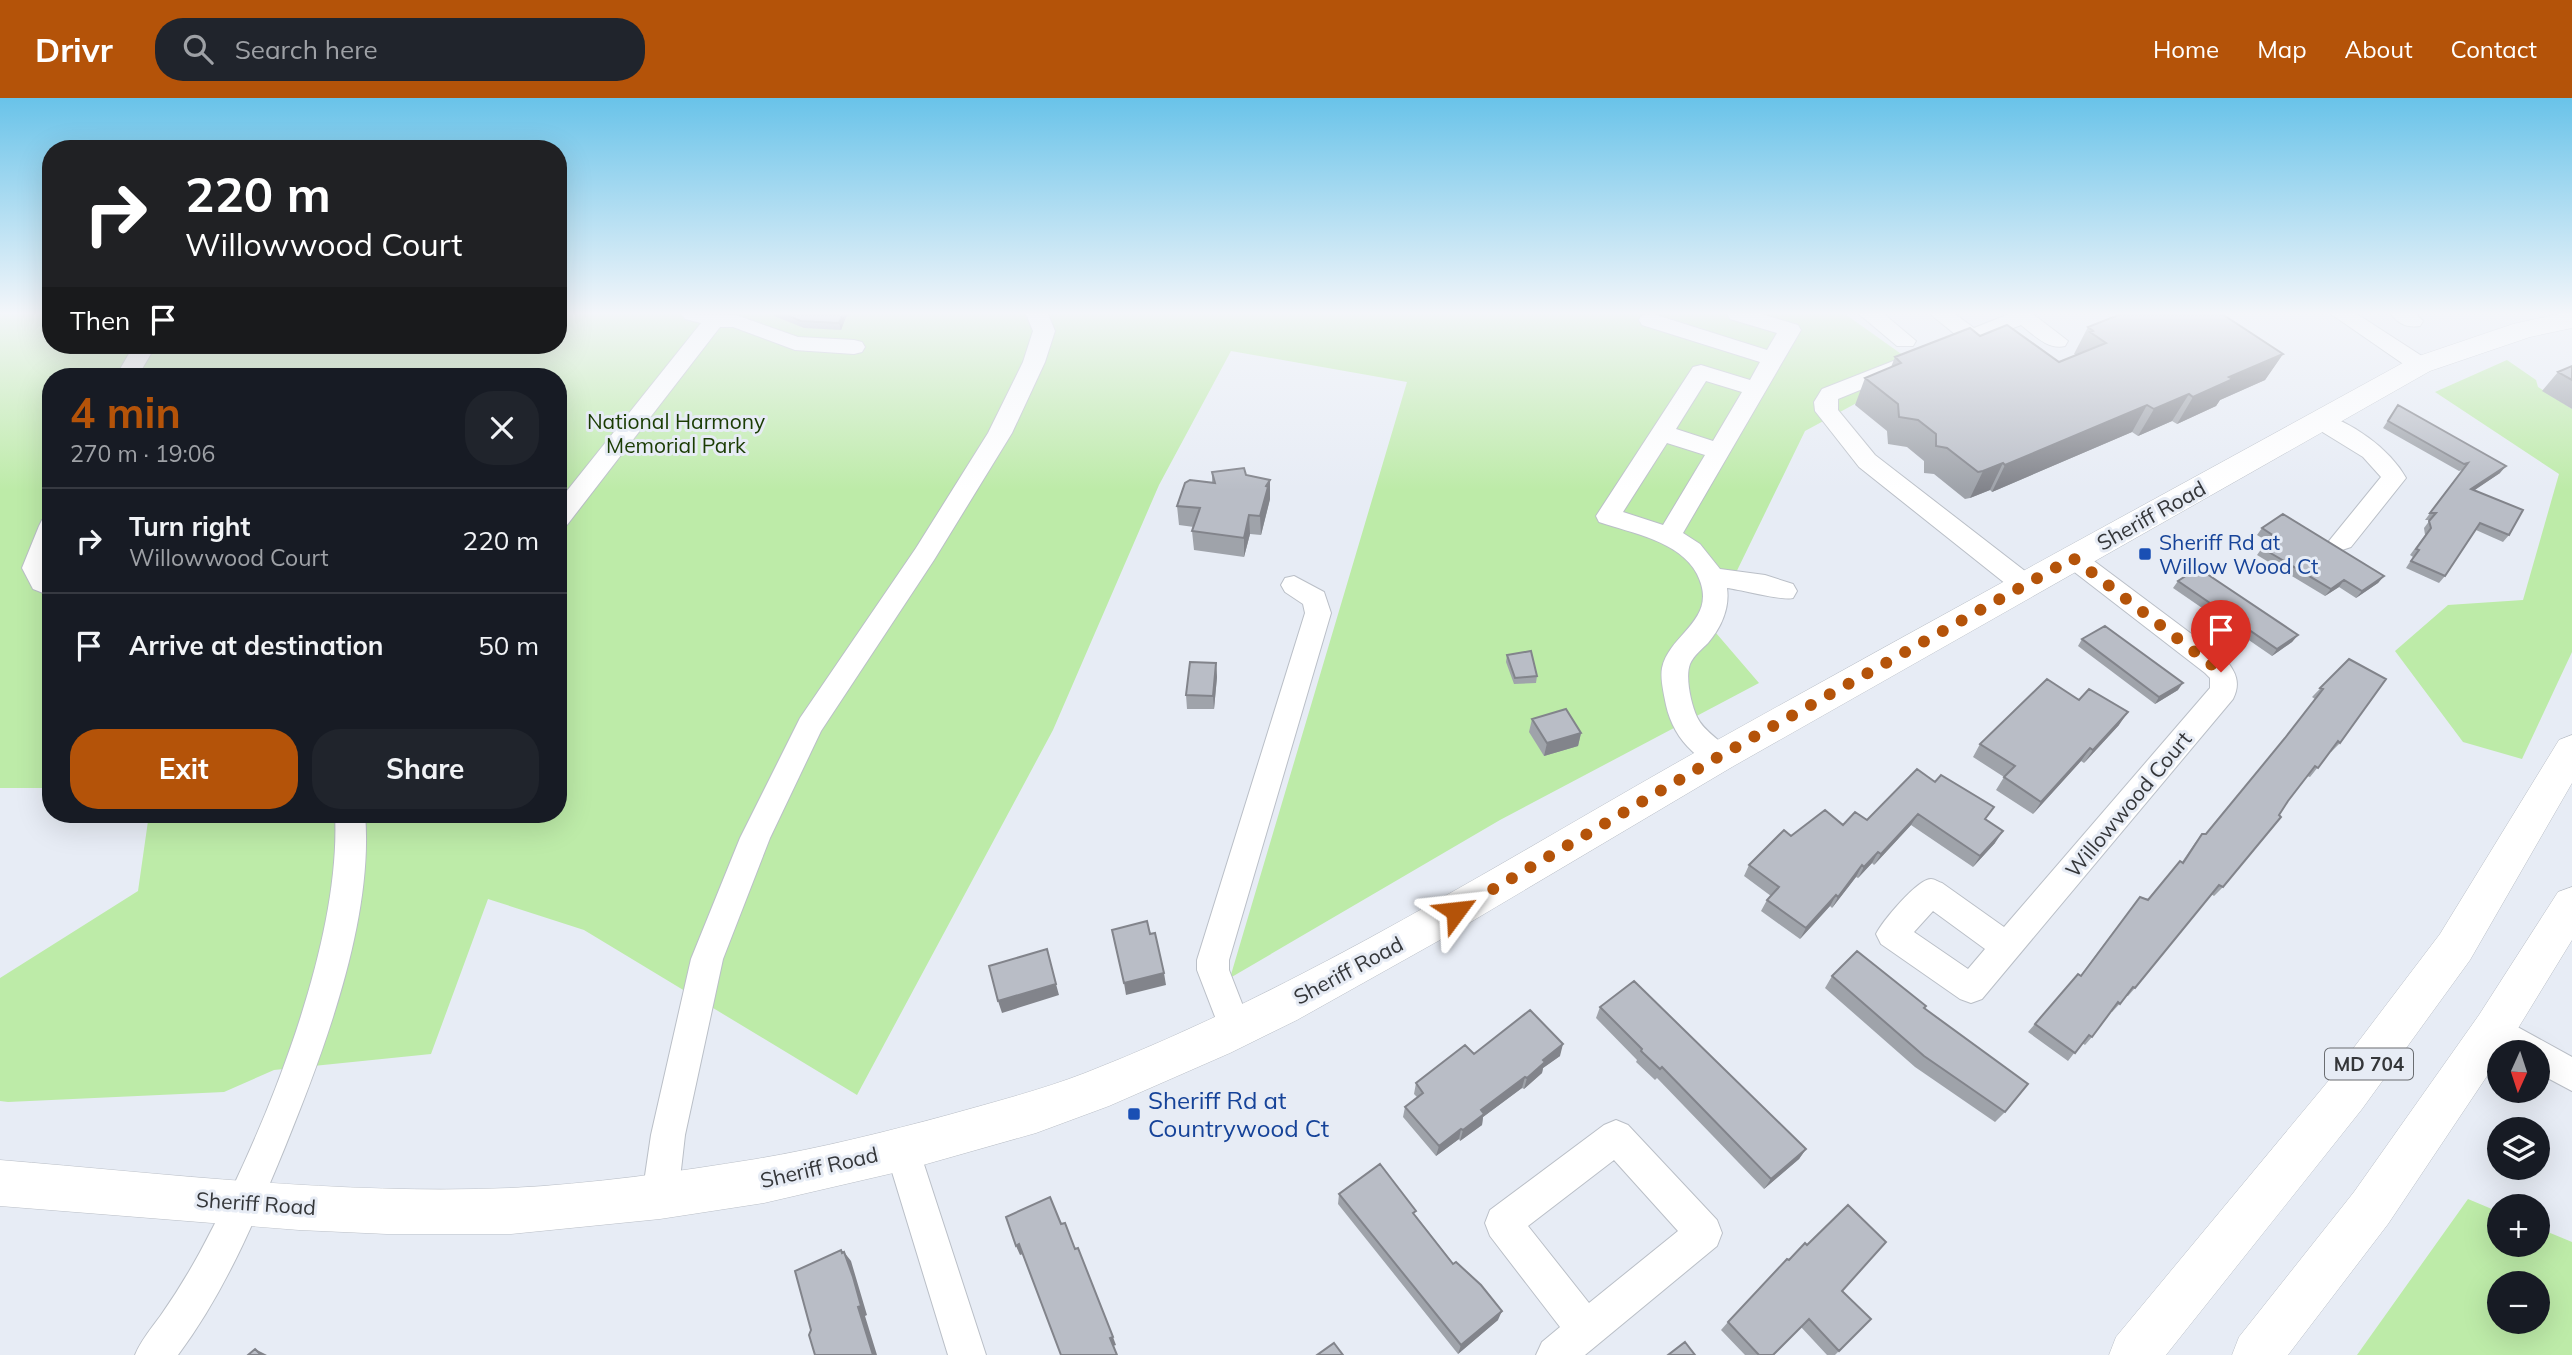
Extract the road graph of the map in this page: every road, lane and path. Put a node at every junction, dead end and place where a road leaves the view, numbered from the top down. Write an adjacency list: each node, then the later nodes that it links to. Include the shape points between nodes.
1 (667, 373): 12 (street)
2 (1029, 373): 34 (street, via 1000,433 810,726 755,838 707,959 668,1135)
3 (1701, 373): 10 (street)
4 (1703, 373): 8 (street)
5 (1765, 373): 8 (street)
6 (1883, 373): 20 (street, via 1830,394 1825,402 1827,411 1867,461)
7 (2406, 373): 9 (main road, Sheriff Road)
8 (1756, 389): 11 (street)
9 (2319, 420): 14 (street, via 2375,454 2394,478); 16 (main road, Sheriff Road)
10 (1662, 433): 11 (street); 13 (street, via 1608,516)
11 (1719, 452): 13 (street)
12 (567, 507)
13 (1668, 537): 17 (street)
14 (2342, 541)
15 (42, 550): 18 (street, via 35,568)
16 (2073, 558): 20 (main road, Sheriff Road); 26 (street, Willowwood Court, via 2215,666 2225,686)
17 (1714, 577): 21 (street); 23 (street, via 1714,613 1684,649 1675,669 1680,715 1695,738)
18 (42, 583)
19 (1294, 585): 27 (street, via 1315,599 1318,612 1213,960)
20 (2025, 585): 23 (main road, Sheriff Road)
21 (1784, 591)
22 (2572, 750): 40 (main road, MD 704, via 2455,947 2346,1094)
23 (1718, 757): 27 (main road, Sheriff Road, via 1433,924)
24 (350, 823): 35 (street, via 351,873 324,996)
25 (2572, 904): 28 (main road)
26 (2007, 947)
27 (1236, 1028): 32 (main road, Sheriff Road, via 1048,1108)
28 (2494, 1029): 29 (street); 41 (main road, via 2371,1208)
29 (2512, 1040)
30 (2550, 1062): 31 (street)
31 (2572, 1075)
32 (902, 1149): 34 (main road, Sheriff Road, via 764,1180); 38 (street)
33 (0, 1183): 35 (main road, Sheriff Road)
34 (660, 1196): 35 (main road, Sheriff Road, via 464,1213)
35 (245, 1202): 37 (street, via 187,1311)
36 (1585, 1329): 36 (street, via 1704,1233 1616,1137 1503,1223); 39 (street)
37 (154, 1355)
38 (967, 1355)
39 (1555, 1355)
40 (2134, 1355)
41 (2258, 1355)

